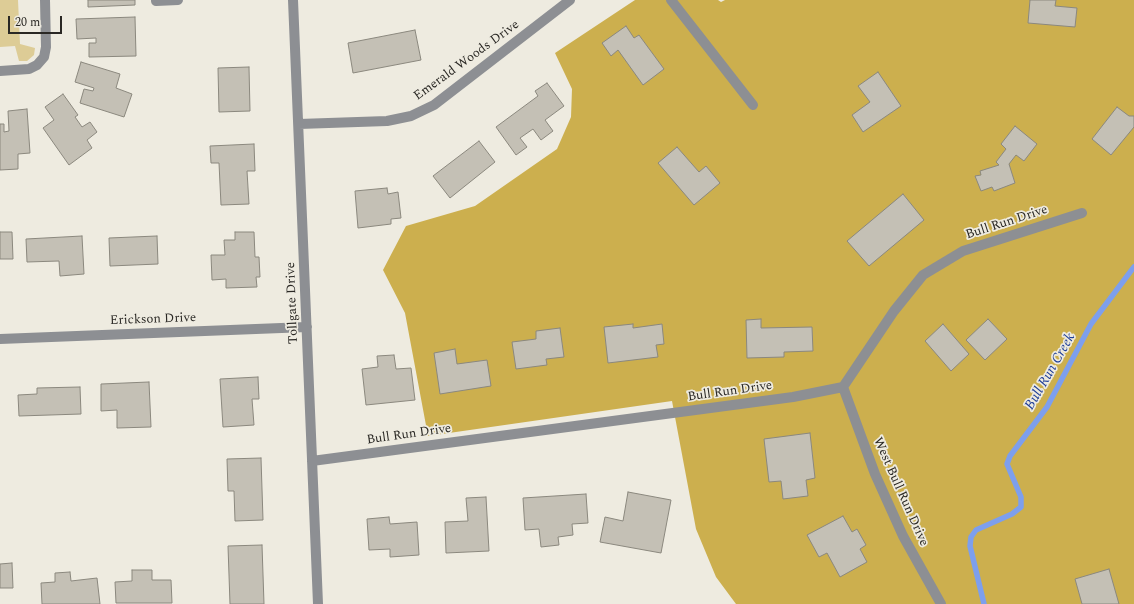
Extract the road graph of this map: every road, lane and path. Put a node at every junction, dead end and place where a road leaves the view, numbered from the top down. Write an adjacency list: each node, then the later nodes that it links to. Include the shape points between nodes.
1 (45, 0): 7 (street, via 44,57 29,69)
2 (178, 0): 6 (street)
3 (294, 0): 9 (street, Tollgate Drive)
4 (570, 0): 9 (street, Emerald Woods Drive, via 434,105 411,116 387,121)
5 (671, 0): 8 (street)
6 (156, 1)
7 (0, 71)
8 (753, 105)
9 (299, 124): 11 (street, Tollgate Drive)
10 (1082, 213): 13 (street, Bull Run Drive, via 963,251 924,275 894,311)
11 (307, 327): 12 (street, Erickson Drive); 14 (street, Tollgate Drive)
12 (0, 339)
13 (843, 387): 14 (street, Bull Run Drive, via 793,397); 16 (street, West Bull Run Drive, via 903,536)
14 (312, 461): 15 (street, Tollgate Drive)
15 (318, 604)
16 (941, 604)

